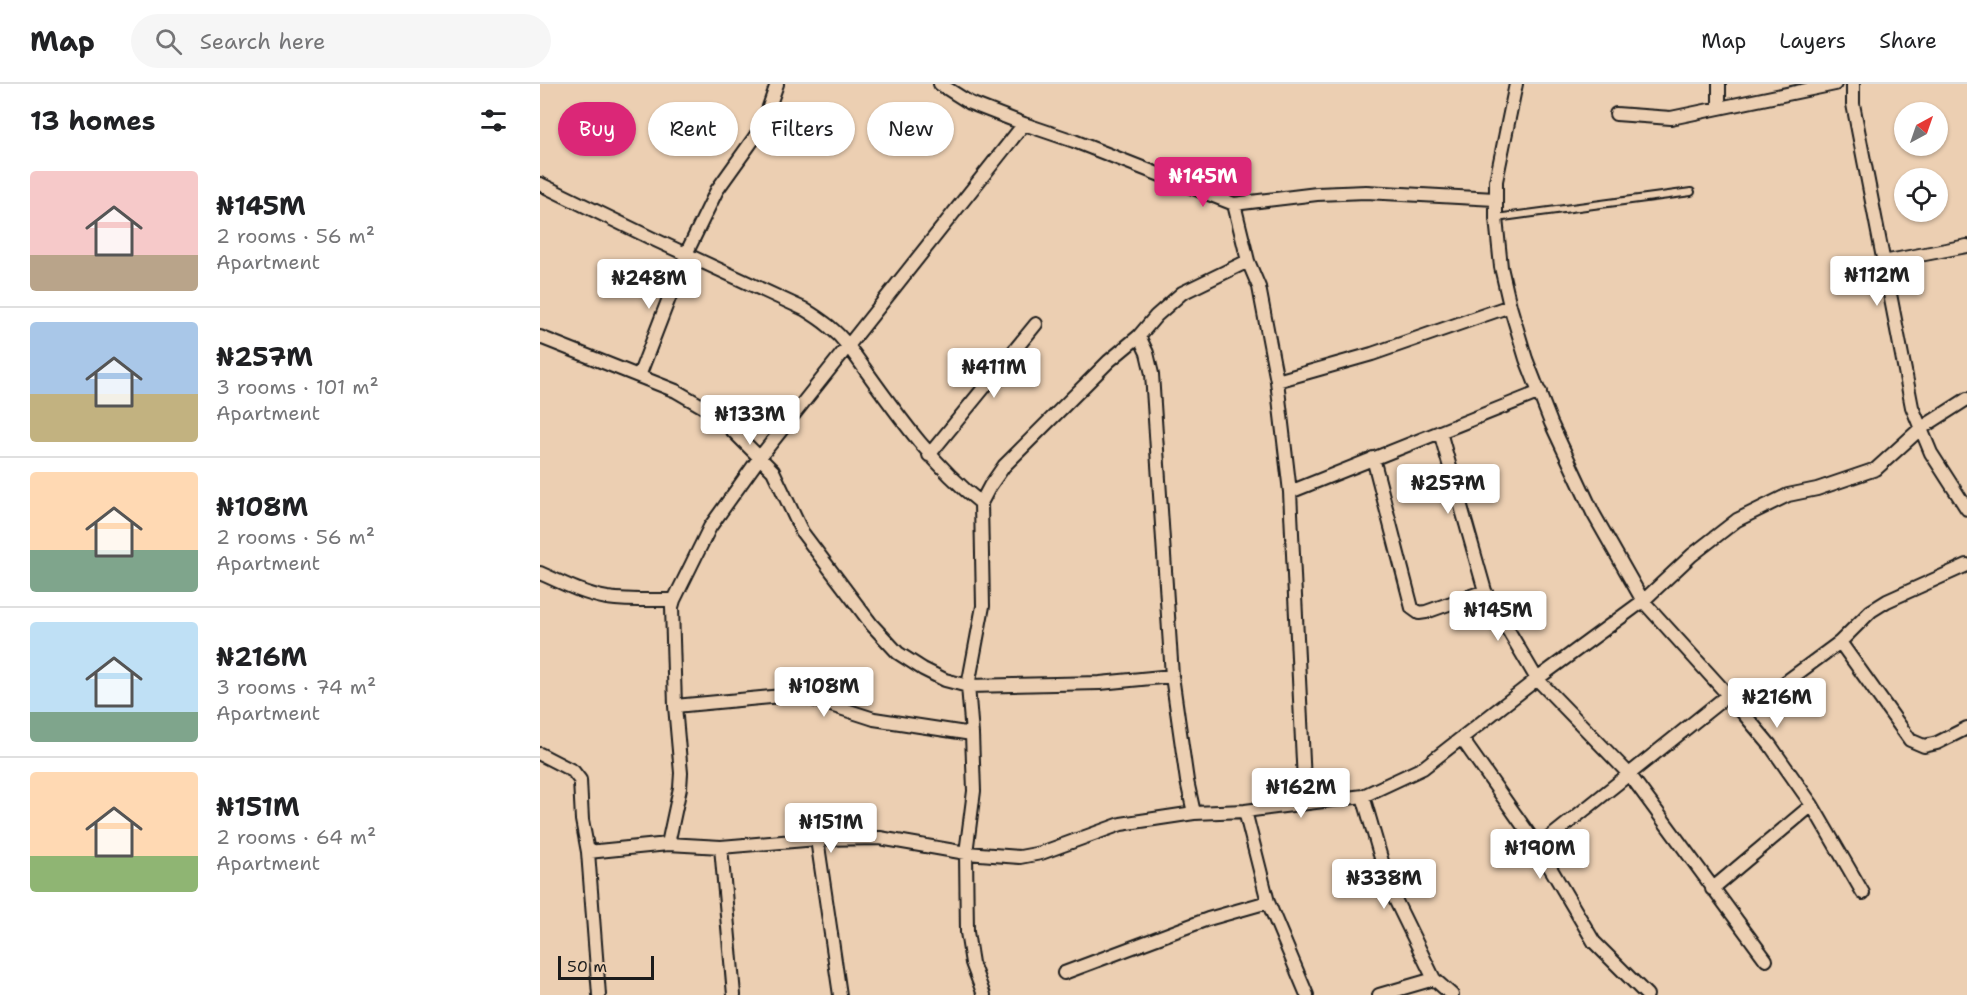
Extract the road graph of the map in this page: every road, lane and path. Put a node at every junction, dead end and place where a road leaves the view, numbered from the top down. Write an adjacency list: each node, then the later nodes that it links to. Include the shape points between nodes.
1 (777, 84): 16 (street, via 762,127 717,190)
2 (940, 84): 9 (street, via 970,104)
3 (1516, 84): 12 (street)
4 (1719, 84): 7 (street)
5 (1834, 84): 7 (street)
6 (1853, 84): 18 (street, via 1853,104)
7 (1719, 107): 8 (street, via 1671,118)
8 (1617, 114)
9 (1024, 124): 13 (street); 23 (street)
10 (540, 184): 16 (street)
11 (1691, 192): 14 (lane)
12 (1495, 200): 13 (street, via 1366,192); 14 (street)
13 (1234, 204): 17 (street)
14 (1496, 218): 19 (street, via 1500,267)
15 (1967, 246): 18 (street)
16 (686, 254): 23 (street, via 804,309 836,330); 24 (street)
17 (1248, 261): 21 (street, via 1182,293); 25 (street, via 1259,287)
18 (1883, 262): 28 (street, via 1912,407)
19 (1510, 306): 25 (street, via 1372,354); 26 (street)
20 (1036, 324): 30 (street)
21 (1139, 336): 34 (street, via 1004,466); 42 (street, via 1152,374)
22 (540, 337): 24 (street)
23 (849, 347): 30 (street); 31 (street)
24 (639, 376): 31 (street, via 707,409)
25 (1277, 381): 33 (street)
26 (1540, 392): 29 (street); 40 (street, via 1593,513)
27 (1967, 399): 28 (street)
28 (1920, 429): 35 (street); 40 (street, via 1875,469 1788,495 1737,520)
29 (1440, 432): 32 (street); 38 (street)
30 (929, 455): 34 (street)
31 (760, 458): 39 (street, via 710,527); 44 (street, via 778,479 796,522 811,545 884,640 923,669)
32 (1373, 458): 33 (street); 38 (street, via 1412,608 1426,612)
33 (1290, 492): 54 (street)
34 (981, 503): 44 (street, via 983,606)
35 (1967, 509)
36 (1967, 565): 41 (street, via 1879,606)
37 (540, 573): 39 (street, via 575,589 606,597)
38 (1485, 591): 43 (street)
39 (674, 600): 46 (street)
40 (1643, 601): 43 (street); 45 (street)
41 (1840, 642): 47 (street); 48 (street, via 1910,740 1924,746)
42 (1172, 676): 44 (street, via 1100,683); 57 (street)
43 (1537, 679): 50 (street); 52 (street)
44 (968, 686): 49 (street)
45 (1728, 695): 47 (street); 52 (street)
46 (675, 706): 49 (street, via 793,695 874,718); 59 (street, via 681,773)
47 (1744, 713): 55 (street)
48 (1967, 728)
49 (972, 734): 63 (street, via 974,791)
50 (1462, 739): 53 (street, via 1423,768); 61 (street)
51 (540, 753): 62 (street, via 573,771 580,780)
52 (1630, 775): 61 (street); 64 (street)
53 (1363, 796): 54 (street); 69 (street, via 1390,889)
54 (1305, 803): 56 (street)
55 (1812, 805): 64 (street); 65 (street)
56 (1245, 811): 57 (street); 66 (street)
57 (1194, 813): 63 (street, via 1120,824 1041,853 1010,857)
58 (818, 839): 60 (street); 63 (street, via 880,838); 72 (street)
59 (668, 844): 60 (street); 62 (street)
60 (721, 847): 71 (street)
61 (1539, 847): 77 (street, via 1594,942)
62 (588, 852): 70 (street)
63 (966, 853): 73 (street, via 967,932 972,963)
64 (1712, 889): 67 (street)
65 (1863, 893)
66 (1268, 902): 68 (street); 74 (street)
67 (1766, 960)
68 (1064, 973)
69 (1434, 979): 75 (street); 76 (street)
70 (599, 995)
71 (734, 995)
72 (840, 995)
73 (984, 995)
74 (1307, 995)
75 (1378, 995)
76 (1452, 995)
77 (1647, 995)

